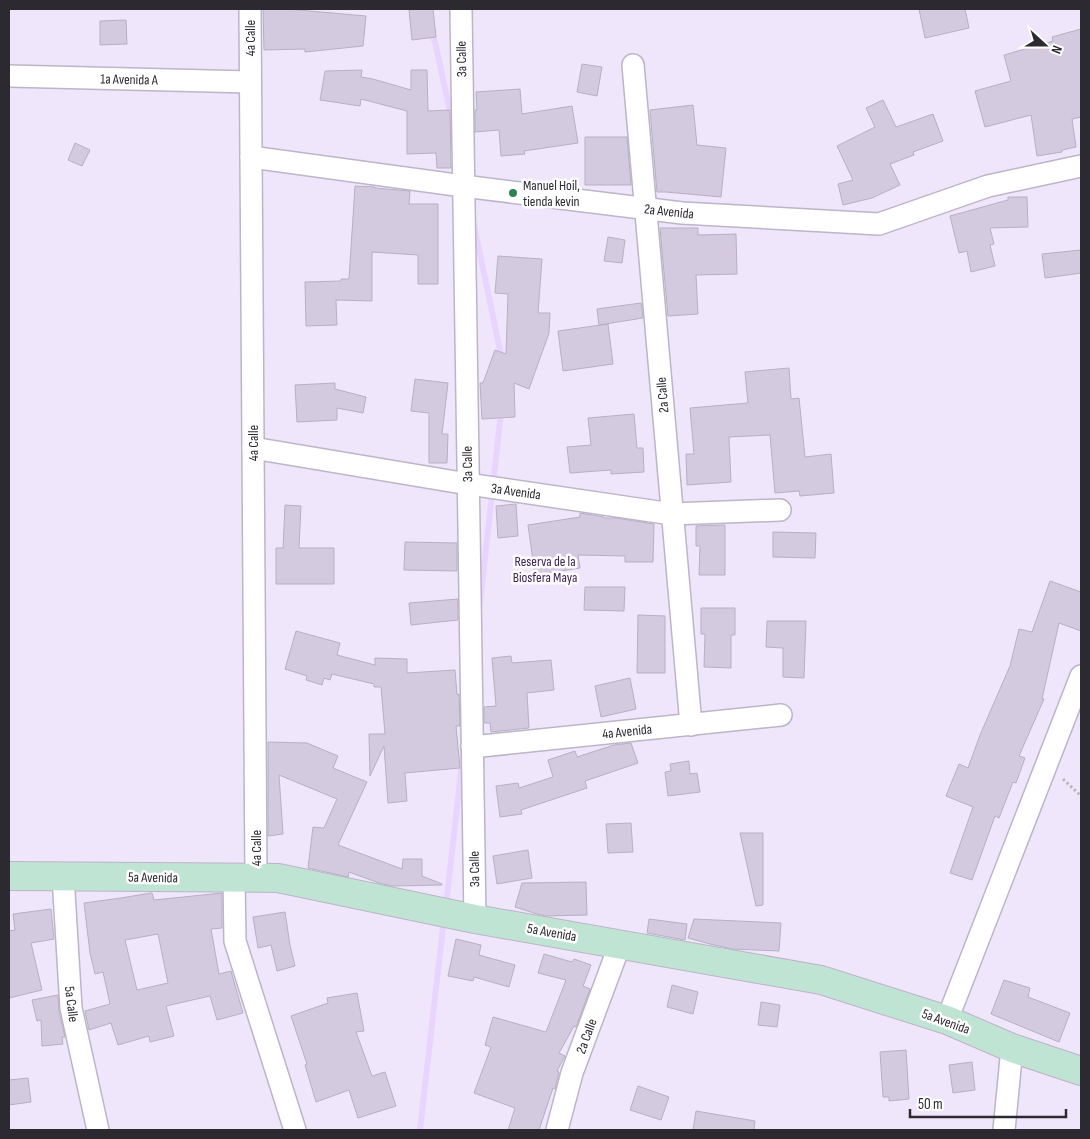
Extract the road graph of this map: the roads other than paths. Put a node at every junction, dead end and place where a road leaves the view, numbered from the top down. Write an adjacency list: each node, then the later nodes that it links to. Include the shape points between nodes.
1 (250, 9): 5 (street, 4a Calle)
2 (461, 9): 8 (street, 3a Calle)
3 (633, 64): 9 (street, 2a Calle)
4 (9, 76): 5 (street, 1a Avenida A)
5 (250, 82): 6 (street, 4a Calle)
6 (251, 157): 8 (street, 2a Avenida); 10 (street, 4a Calle)
7 (1081, 166): 9 (street, 2a Avenida, via 988,186 880,224)
8 (463, 186): 9 (street, 2a Avenida); 11 (street, 3a Calle)
9 (645, 208): 13 (street, 2a Calle)
10 (253, 448): 11 (street, 3a Avenida); 20 (street, 4a Calle)
11 (468, 484): 13 (street, 3a Avenida); 17 (street, 3a Calle)
12 (780, 510): 13 (street, 3a Avenida)
13 (672, 514): 16 (street, 2a Calle)
14 (1081, 676): 23 (street)
15 (781, 715): 16 (street, 4a Avenida)
16 (691, 725): 17 (street, 4a Avenida)
17 (472, 747): 21 (street, 3a Calle)
18 (9, 876): 19 (street, 5a Avenida)
19 (63, 876): 20 (street, 5a Avenida); 26 (street, 5a Calle, via 71,1008)
20 (245, 878): 21 (street, 5a Avenida, via 278,878); 27 (street, 4a Calle, via 235,941)
21 (475, 919): 22 (street, 5a Avenida)
22 (620, 944): 23 (street, 5a Avenida, via 821,980); 28 (street, 2a Calle, via 572,1073)
23 (946, 1020): 24 (street, 5a Avenida)
24 (1012, 1048): 25 (street, 5a Avenida); 29 (street)
25 (1081, 1071)
26 (98, 1130)
27 (295, 1130)
28 (557, 1130)
29 (1004, 1130)

